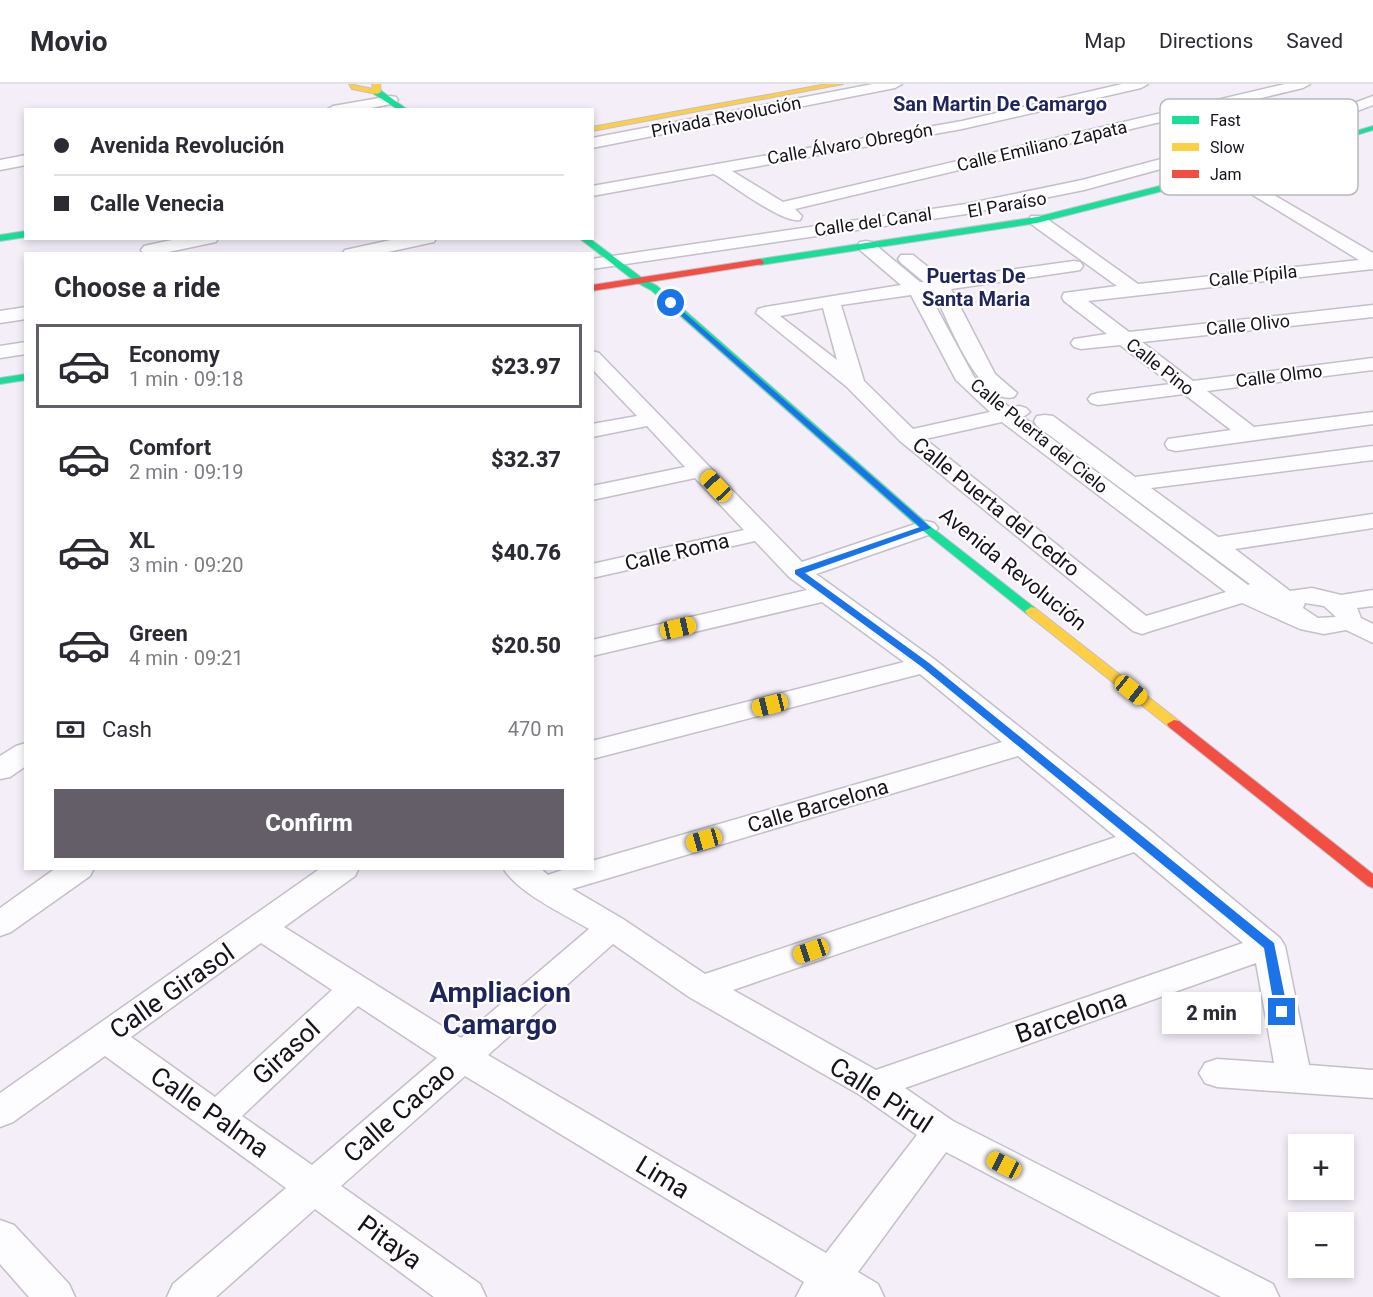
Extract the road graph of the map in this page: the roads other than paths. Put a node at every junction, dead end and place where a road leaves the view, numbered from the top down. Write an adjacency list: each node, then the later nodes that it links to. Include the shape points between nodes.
1 (396, 84): 8 (street)
2 (780, 84): 15 (main road)
3 (839, 84): 19 (main road)
4 (895, 84): 21 (street, Privada Revolución)
5 (1141, 84): 17 (street, Calle Álvaro Obregón)
6 (1303, 84): 9 (street, Calle Emiliano Zapata)
7 (354, 85): 8 (street)
8 (376, 87): 10 (main road)
9 (1240, 99)
10 (392, 100): 13 (street); 14 (main road)
11 (1373, 100): 12 (street, Calle del Canal)
12 (1358, 106)
13 (345, 108)
14 (402, 108)
15 (594, 118)
16 (1160, 118): 22 (street, Calle Emiliano Zapata)
17 (962, 125): 22 (street); 26 (street, Calle Álvaro Obregón)
18 (1373, 128): 20 (main road, El Paraíso)
19 (594, 129)
20 (1358, 132)
21 (594, 143)
22 (1016, 152): 30 (street, Calle Emiliano Zapata)
23 (24, 160): 25 (street)
24 (1160, 164): 34 (street, Calle del Canal, via 1084,185 966,208)
25 (0, 165)
26 (716, 168): 28 (street, Calle Álvaro Obregón); 30 (street)
27 (1160, 189): 32 (main road, El Paraíso)
28 (594, 191)
29 (1265, 195): 43 (street)
30 (780, 207): 34 (street)
31 (24, 220): 33 (main road)
32 (1037, 220): 40 (main road, El Paraíso); 51 (street)
33 (0, 225)
34 (816, 231): 44 (street, Calle del Canal)
35 (24, 234): 36 (main road)
36 (0, 238)
37 (202, 240): 41 (street)
38 (418, 240): 42 (street)
39 (586, 240): 44 (main road, Avenida Revolución)
40 (876, 244): 47 (main road, El Paraíso); 48 (street, Calle Puerta del Cielo); 50 (street, Calle Puerta del Cielo)
41 (150, 250)
42 (361, 252)
43 (1369, 257): 51 (street, Calle Pípila)
44 (615, 262): 45 (street, Calle del Canal); 47 (main road, Avenida Revolución)
45 (594, 264)
46 (1074, 266): 48 (street)
47 (638, 279): 49 (main road, El Paraíso); 81 (main road, Avenida Revolución, via 654,288)
48 (941, 286): 50 (street); 68 (street, Calle Puerta del Cielo, via 987,377)
49 (594, 288)
50 (918, 289): 53 (street); 69 (street, Calle Puerta del Cielo, via 966,380)
51 (1133, 289): 52 (street, Calle Pípila)
52 (1071, 297): 57 (street, Calle Pino)
53 (830, 301): 65 (street, Calle Puerta del Cedro); 65 (street, Calle Puerta del Cedro, via 765,313)
54 (1373, 311): 57 (street, Calle Olivo)
55 (24, 312): 56 (street)
56 (0, 317)
57 (1124, 338): 58 (street, Calle Olivo); 66 (street, Calle Pino)
58 (1081, 343)
59 (24, 348): 60 (street)
60 (0, 352)
61 (1373, 364): 66 (street, Calle Olmo)
62 (598, 370): 71 (street)
63 (24, 378): 64 (main road)
64 (0, 381)
65 (854, 383): 74 (street, Calle Puerta del Cedro)
66 (1185, 387): 67 (street, Calle Olmo); 73 (street, Calle Pino)
67 (1098, 399)
68 (1029, 410): 69 (street); 78 (street, Calle Puerta del Cielo)
69 (1006, 415): 74 (street); 86 (street, Calle Puerta del Cielo)
70 (1373, 418): 73 (street)
71 (652, 419): 72 (street); 77 (street)
72 (594, 431)
73 (1249, 434): 75 (street)
74 (908, 436): 86 (street, Calle Puerta del Cedro, via 1142,626)
75 (1176, 444)
76 (1373, 453): 78 (street)
77 (700, 470): 79 (street); 82 (street)
78 (1132, 484): 83 (street, Calle Puerta del Cielo)
79 (594, 493)
80 (1373, 521): 83 (street)
81 (926, 528): 85 (street); 101 (main road, Avenida Revolución)
82 (761, 533): 84 (street, Calle Roma); 85 (street)
83 (1216, 545): 86 (street, Calle Puerta del Cielo)
84 (594, 571)
85 (798, 572): 87 (street)
86 (1257, 590): 89 (street, Calle Puerta del Cielo, via 1325,627)
87 (827, 593): 91 (street); 92 (street)
88 (1373, 598): 89 (street)
89 (1352, 613): 90 (street)
90 (1373, 635)
91 (594, 648)
92 (926, 665): 93 (street); 94 (street)
93 (1024, 745): 97 (street); 102 (street, Calle Barcelona)
94 (594, 749)
95 (24, 753): 96 (street)
96 (0, 770)
97 (1141, 839): 106 (street); 108 (street)
98 (76, 870): 103 (street)
99 (341, 870): 105 (street, Calle Girasol)
100 (521, 870): 102 (street, Calle Pirul)
101 (1373, 882)
102 (543, 887): 104 (street, Calle Pirul)
103 (0, 924)
104 (612, 927): 108 (street, Calle Pirul); 110 (street, Calle Cacao)
105 (261, 928): 107 (street, Lima); 109 (street, Calle Girasol)
106 (1269, 946): 112 (street); 114 (street, Barcelona)
107 (356, 988): 110 (street, Lima); 116 (street, Girasol)
108 (701, 988): 114 (street, Calle Pirul)
109 (106, 1038): 115 (street, Calle Girasol); 116 (street, Calle Palma)
110 (463, 1057): 118 (street, Calle Cacao); 120 (street, Lima)
111 (1217, 1073): 112 (street)
112 (1294, 1078): 113 (street)
113 (1373, 1084)
114 (873, 1085): 117 (street, Calle Pirul)
115 (0, 1112)
116 (217, 1117): 118 (street, Calle Palma)
117 (940, 1132): 120 (street); 125 (street, Calle Pirul)
118 (314, 1186): 122 (street, Calle Cacao); 123 (street, Pitaya)
119 (0, 1237): 121 (street)
120 (824, 1287): 124 (street, Lima)
121 (55, 1297)
122 (187, 1297)
123 (466, 1297)
124 (864, 1297)
125 (1259, 1297)

